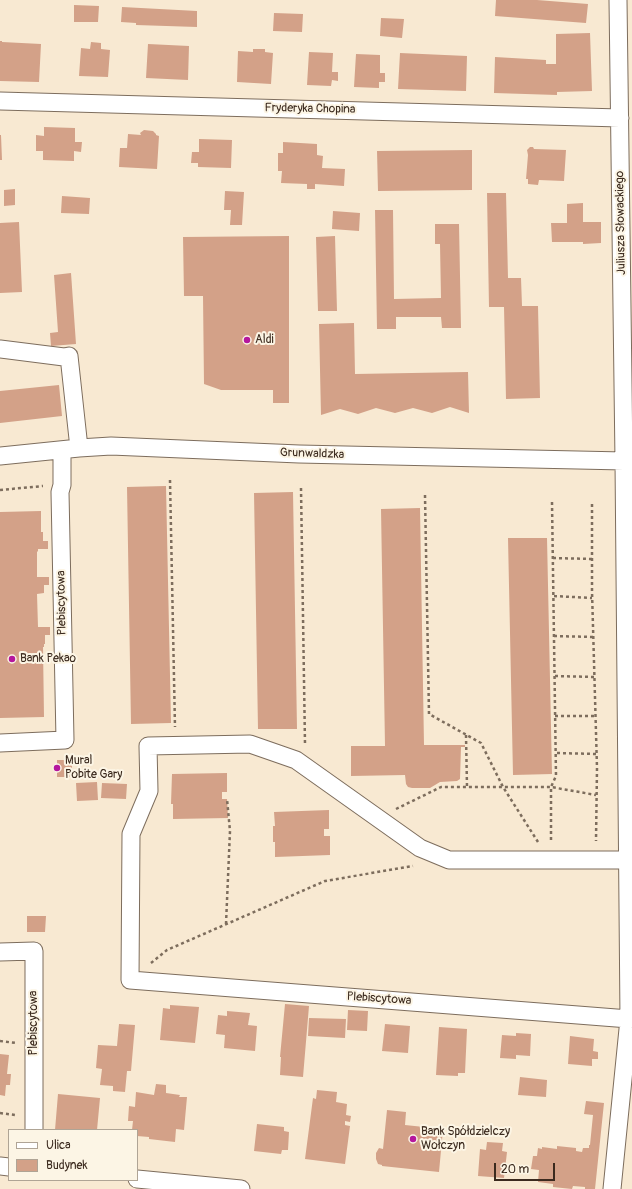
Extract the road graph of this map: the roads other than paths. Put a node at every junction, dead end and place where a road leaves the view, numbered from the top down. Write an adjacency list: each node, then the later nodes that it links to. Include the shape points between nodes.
1 (618, 0): 3 (street, Juliusza Słowackiego)
2 (0, 101): 3 (street, Fryderyka Chopina)
3 (620, 118): 8 (street, Juliusza Słowackiego)
4 (0, 349): 5 (street, via 69,356)
5 (79, 448): 6 (street, Grunwaldzka); 8 (street, Grunwaldzka, via 111,446 299,454)
6 (62, 450): 7 (street, Grunwaldzka); 9 (street, Plebiscytowa, via 60,492 65,740)
7 (0, 456)
8 (624, 461): 10 (street, Juliusza Słowackiego)
9 (0, 743)
10 (627, 860): 12 (street, Juliusza Słowackiego); 12 (street, Plebiscytowa, via 449,860 420,848 296,760 250,744 148,746 149,791 131,834 130,980)
11 (0, 952): 13 (street, Plebiscytowa, via 34,951)
12 (629, 1019): 16 (street, Juliusza Słowackiego)
13 (34, 1129)
14 (138, 1179): 15 (street)
15 (241, 1189)
16 (612, 1189)

